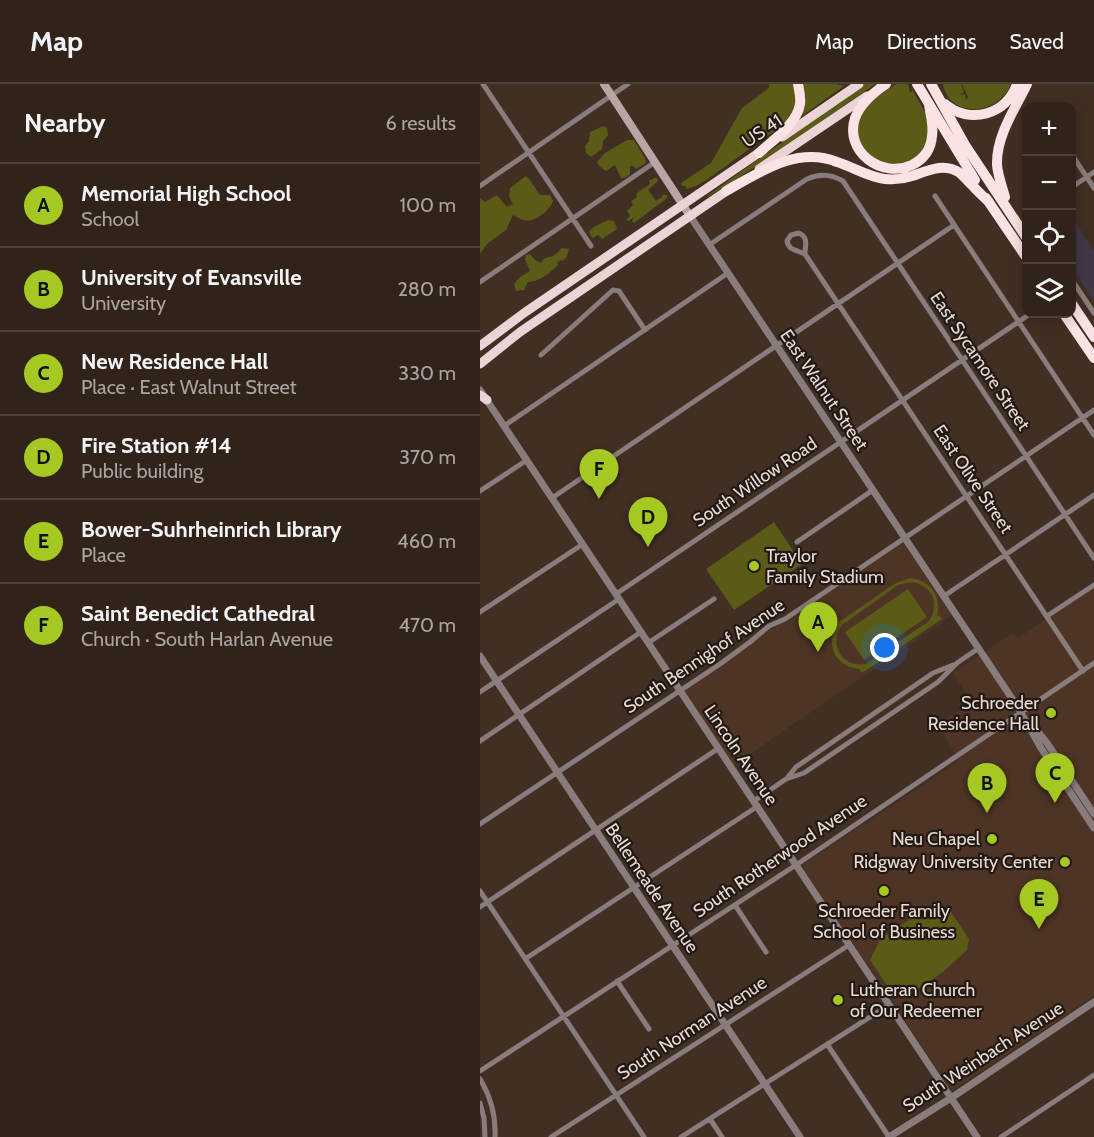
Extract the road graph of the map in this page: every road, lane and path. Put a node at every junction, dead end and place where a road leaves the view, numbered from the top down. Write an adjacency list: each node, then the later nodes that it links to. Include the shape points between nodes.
1 (483, 84): 13 (street)
2 (604, 84): 11 (main road, East Walnut Street)
3 (628, 84): 11 (street)
4 (798, 84): 14 (highway, via 798,112)
5 (859, 84): 14 (highway, US 41 / US 41)
6 (886, 84): 12 (highway, via 859,109 854,123 859,149 879,166 899,169 923,157 933,135); 22 (highway, US 41)
7 (917, 84): 12 (highway)
8 (931, 84): 12 (highway)
9 (1017, 84): 12 (highway, via 1006,103 982,115 956,112)
10 (1027, 84): 26 (highway, via 999,146 1000,182)
11 (611, 95): 13 (street); 16 (main road, East Walnut Street)
12 (933, 100): 24 (highway, via 956,150); 26 (highway)
13 (529, 152): 20 (street); 28 (street)
14 (759, 153): 25 (highway, US 41 / US 41)
15 (1072, 156): 18 (street)
16 (655, 162): 25 (main road, East Walnut Street); 28 (street)
17 (1094, 172): 18 (street)
18 (1087, 177): 19 (street); 21 (street)
19 (1076, 184)
20 (480, 186)
21 (1094, 188)
22 (726, 191): 24 (highway, via 780,162 812,157 830,159 883,179 906,178 931,169 956,171); 27 (highway, US 41)
23 (935, 196): 29 (street)
24 (989, 202): 33 (highway)
25 (683, 205): 27 (main road, East Walnut Street); 47 (highway, US 41)
26 (1010, 212): 30 (highway)
27 (690, 216): 31 (street, East Walnut Street); 52 (highway, US 41, via 520,332)
28 (572, 218): 32 (street); 37 (street)
29 (954, 225): 35 (street); 44 (street)
30 (1022, 231)
31 (709, 245): 35 (street, East Sycamore Street, via 807,178 825,175 841,180 848,188); 36 (street, East Walnut Street)
32 (591, 246)
33 (1022, 251)
34 (805, 254): 39 (street, East Olive Street)
35 (897, 263): 39 (street); 51 (street, East Sycamore Street)
36 (728, 273): 45 (street); 48 (street, East Walnut Street)
37 (480, 282)
38 (1076, 286): 41 (street)
39 (838, 304): 48 (street); 55 (street, East Olive Street)
40 (1076, 311): 46 (highway)
41 (1094, 313)
42 (1024, 318): 44 (street, South Willow Road)
43 (1067, 318): 50 (highway)
44 (1018, 322): 51 (street, South Willow Road); 57 (street)
45 (645, 330): 49 (street, via 616,290 609,292); 58 (street)
46 (1094, 338)
47 (481, 345)
48 (777, 345): 60 (street, East Walnut Street); 67 (street)
49 (541, 355)
50 (1094, 358)
51 (962, 360): 55 (street, South Willow Road); 61 (street, East Sycamore Street)
52 (480, 364)
53 (480, 390): 54 (street, Lincoln Avenue)
54 (483, 397): 58 (street, Lincoln Avenue)
55 (902, 400): 60 (street, South Willow Road); 66 (street, East Olive Street)
56 (1094, 410): 57 (street, South Bennighof Avenue)
57 (1082, 418): 59 (street); 61 (street, South Bennighof Avenue)
58 (504, 426): 62 (street, Lincoln Avenue)
59 (1094, 435)
60 (841, 442): 63 (street, East Walnut Street); 75 (street, South Willow Road)
61 (1026, 456): 66 (street, South Bennighof Avenue); 68 (street, East Sycamore Street)
62 (527, 460): 64 (street); 67 (street, Lincoln Avenue)
63 (873, 490): 69 (street, East Walnut Street); 70 (street)
64 (480, 491)
65 (1094, 495): 68 (street)
66 (967, 496): 69 (street, South Bennighof Avenue); 72 (street, East Olive Street)
67 (552, 498): 71 (street, Lincoln Avenue)
68 (1065, 514): 72 (street); 73 (street, East Sycamore Street)
69 (905, 538): 76 (street, East Walnut Street); 88 (street, South Bennighof Avenue, via 769,626)
70 (797, 542)
71 (583, 544): 75 (street, Lincoln Avenue); 78 (street)
72 (1006, 555): 76 (street); 79 (street, East Olive Street)
73 (1094, 558)
74 (1094, 585): 79 (street)
75 (618, 596): 80 (street, Lincoln Avenue); 87 (street, South Willow Road)
76 (944, 596): 82 (street, East Walnut Street)
77 (714, 599): 81 (street)
78 (480, 612)
79 (1047, 616): 86 (street, East Olive Street)
80 (641, 632): 81 (street, Lincoln Avenue); 91 (street)
81 (648, 643): 88 (street, Lincoln Avenue)
82 (979, 648): 84 (street); 90 (street, East Walnut Street)
83 (480, 656): 87 (street, Bellemeade Avenue)
84 (957, 663): 95 (street, via 933,673 796,767); 95 (street, via 938,682 804,773)
85 (1094, 663): 86 (street, South Rotherwood Avenue)
86 (1083, 671): 90 (street, South Rotherwood Avenue)
87 (497, 681): 89 (street, South Willow Road); 91 (street, Bellemeade Avenue)
88 (680, 691): 93 (street, Lincoln Avenue); 94 (street, South Bennighof Avenue)
89 (480, 692)
90 (1021, 712): 97 (street, East Walnut Street); 99 (street, East Walnut Street); 101 (street, South Rotherwood Avenue)
91 (519, 715): 92 (street); 94 (street, Bellemeade Avenue)
92 (480, 741)
93 (719, 748): 96 (street, Lincoln Avenue); 100 (street)
94 (557, 772): 98 (street, South Bennighof Avenue); 100 (street, Bellemeade Avenue)
95 (786, 779): 96 (street)
96 (756, 804): 101 (street, Lincoln Avenue); 102 (street)
97 (1094, 814)
98 (480, 824)
99 (1094, 828)
100 (596, 830): 102 (street, Bellemeade Avenue); 104 (street)
101 (796, 865): 105 (street, South Rotherwood Avenue); 108 (street, Lincoln Avenue)
102 (634, 887): 107 (street, Bellemeade Avenue); 110 (street)
103 (480, 891): 104 (street)
104 (487, 902): 106 (street); 110 (street)
105 (735, 905): 107 (street, South Rotherwood Avenue); 109 (street)
106 (480, 907)
107 (672, 945): 111 (street, South Rotherwood Avenue); 115 (street, Bellemeade Avenue)
108 (849, 945): 113 (street, Lincoln Avenue); 115 (street, South Norman Avenue)
109 (766, 952)
110 (525, 959): 114 (street)
111 (617, 981): 114 (street, South Rotherwood Avenue); 116 (street)
112 (1094, 1002): 123 (street, South Weinbach Avenue)
113 (889, 1005): 117 (street); 123 (street, Lincoln Avenue)
114 (563, 1016): 118 (street, South Rotherwood Avenue); 122 (street)
115 (725, 1025): 121 (street, Bellemeade Avenue); 122 (street, South Norman Avenue)
116 (649, 1029)
117 (827, 1044): 121 (street); 133 (street)
118 (480, 1071)
119 (1094, 1075): 135 (street)
120 (480, 1079): 128 (street, via 493,1110)
121 (765, 1084): 125 (street); 132 (street, Bellemeade Avenue)
122 (616, 1096): 126 (street, South Norman Avenue); 129 (street)
123 (951, 1098): 133 (street, South Weinbach Avenue); 134 (street, Lincoln Avenue)
124 (480, 1102): 127 (street)
125 (710, 1119): 130 (street); 131 (street)
126 (554, 1136)
127 (485, 1137)
128 (495, 1137)
129 (644, 1137)
130 (681, 1137)
131 (722, 1137)
132 (800, 1137)
133 (889, 1137)
134 (977, 1137)
135 (1001, 1137)

